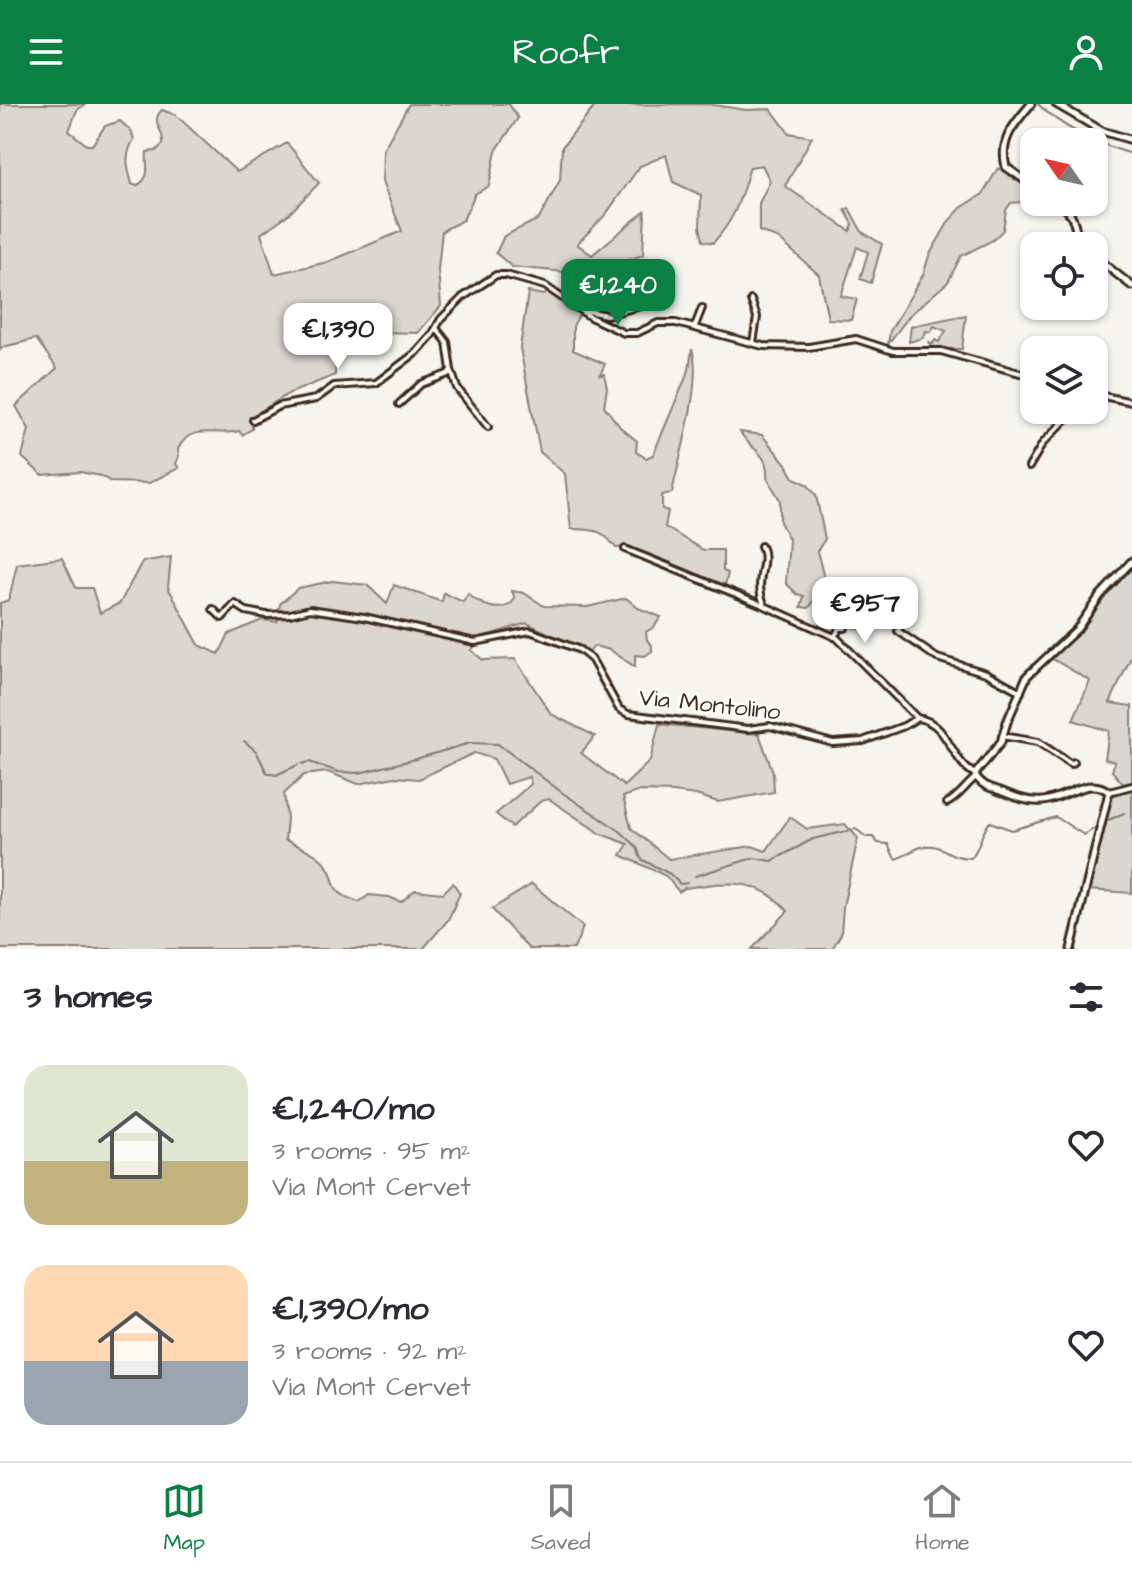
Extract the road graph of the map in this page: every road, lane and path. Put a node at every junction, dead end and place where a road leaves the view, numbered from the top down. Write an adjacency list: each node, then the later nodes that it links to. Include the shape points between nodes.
1 (1031, 104): 4 (street, via 1007,135 1003,153 1006,167)
2 (1056, 104): 3 (street, via 1102,131)
3 (1132, 140)
4 (1020, 179)
5 (1108, 267): 6 (street)
6 (1132, 286)
7 (751, 300): 13 (street, via 757,317)
8 (641, 306): 10 (street, via 607,315)
9 (702, 308): 11 (street)
10 (584, 312): 11 (street, via 624,333 658,323); 12 (street, via 545,286 496,275 463,297)
11 (695, 326): 13 (street)
12 (436, 328): 14 (street, via 447,342); 19 (street, via 417,352 376,383 334,386 316,399 279,406)
13 (753, 343): 15 (street, via 785,348 856,339 893,351 941,351)
14 (451, 370): 18 (street, via 421,384); 21 (street, via 457,388)
15 (1020, 373)
16 (1108, 397): 17 (street)
17 (1132, 402)
18 (399, 404)
19 (253, 420)
20 (1061, 424): 22 (street)
21 (488, 427)
22 (1029, 467)
23 (761, 546): 26 (street, via 765,554 758,588)
24 (625, 549): 26 (street)
25 (1132, 561): 31 (street, via 1077,629 1027,676)
26 (765, 606): 30 (street)
27 (213, 609): 32 (street, Via Montolino, via 222,618 235,604 266,615 310,609 475,642 530,631 592,660 619,709 628,714 748,729 770,726 833,743 863,741)
28 (904, 616): 31 (street, via 898,631 937,658 986,673)
29 (845, 628): 30 (street)
30 (834, 637): 32 (street)
31 (1021, 692): 33 (street)
32 (917, 718): 35 (street, via 941,731)
33 (1002, 736): 34 (street, via 1038,742); 35 (street)
34 (1074, 762)
35 (975, 776): 37 (street, via 988,787 1035,801 1079,788); 38 (street)
36 (1132, 786): 37 (street)
37 (1109, 792): 39 (street)
38 (947, 803)
39 (1071, 949)

